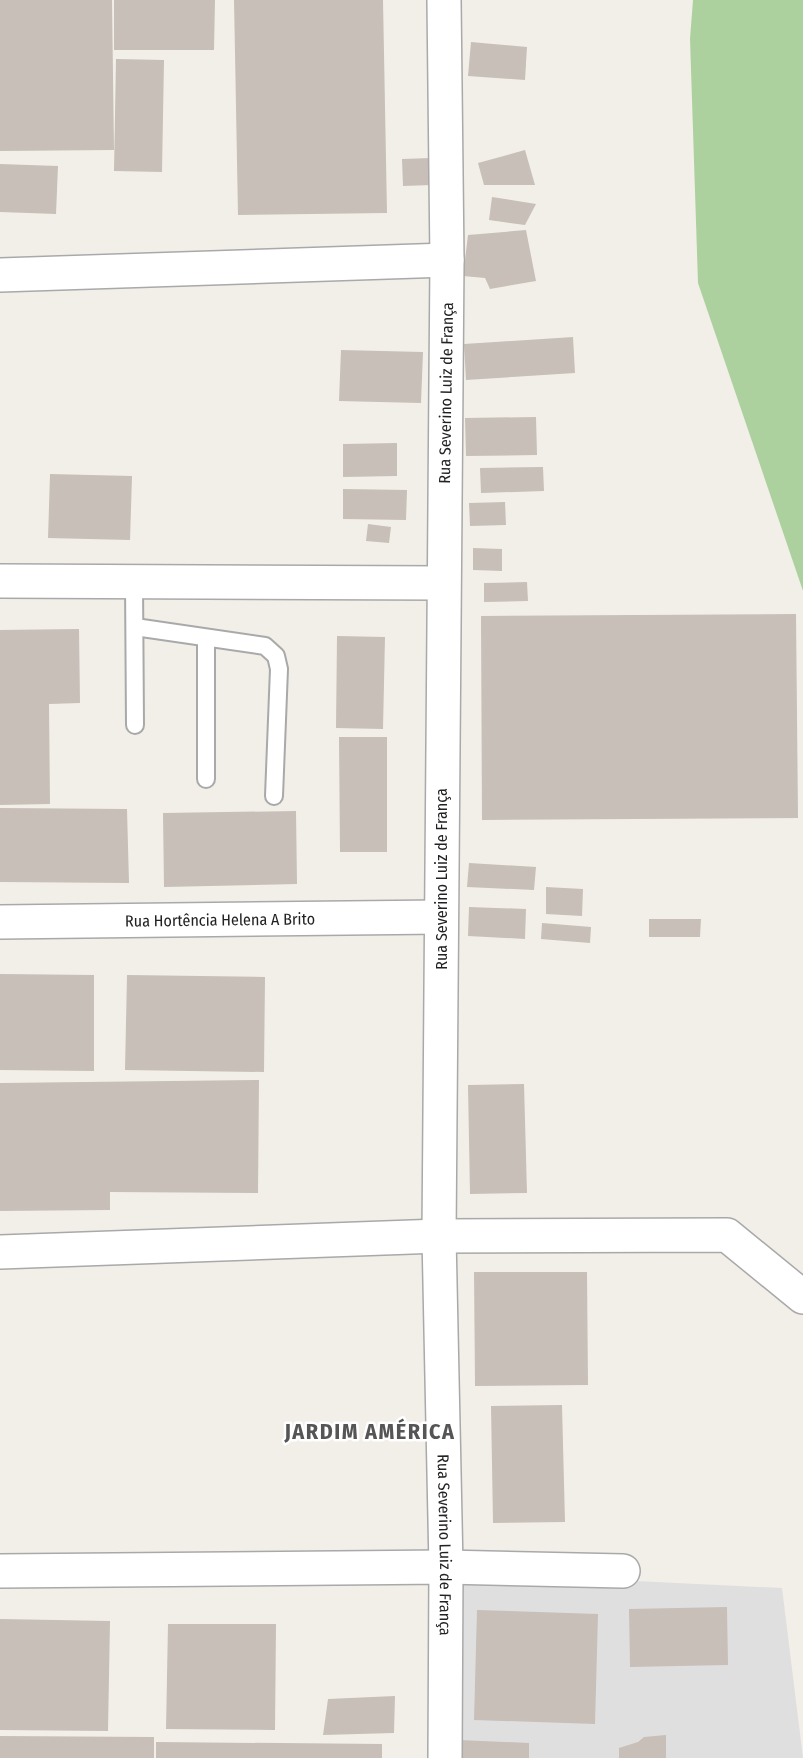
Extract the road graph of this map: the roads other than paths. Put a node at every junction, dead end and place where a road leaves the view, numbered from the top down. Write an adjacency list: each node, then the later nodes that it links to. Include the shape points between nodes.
1 (444, 0): 2 (street, Rua Severino Luiz de França)
2 (447, 260): 3 (street); 6 (street, Rua Severino Luiz de França)
3 (0, 275)
4 (0, 581): 5 (street)
5 (134, 582): 6 (street); 7 (lane)
6 (443, 583): 12 (street, Rua Severino Luiz de França)
7 (135, 627): 8 (lane); 9 (lane)
8 (206, 638): 10 (lane); 11 (lane, via 265,646 276,656 279,669)
9 (135, 725)
10 (206, 779)
11 (274, 796)
12 (441, 917): 13 (street, Rua Hortência Helena A Brito); 14 (street, Rua Severino Luiz de França)
13 (0, 922)
14 (439, 1236): 15 (street); 16 (street, via 727,1235); 17 (street, Rua Severino Luiz de França)
15 (0, 1252)
16 (803, 1297)
17 (446, 1567): 18 (street); 19 (street); 20 (street, Rua Severino Luiz de França)
18 (623, 1570)
19 (0, 1571)
20 (445, 1758)

